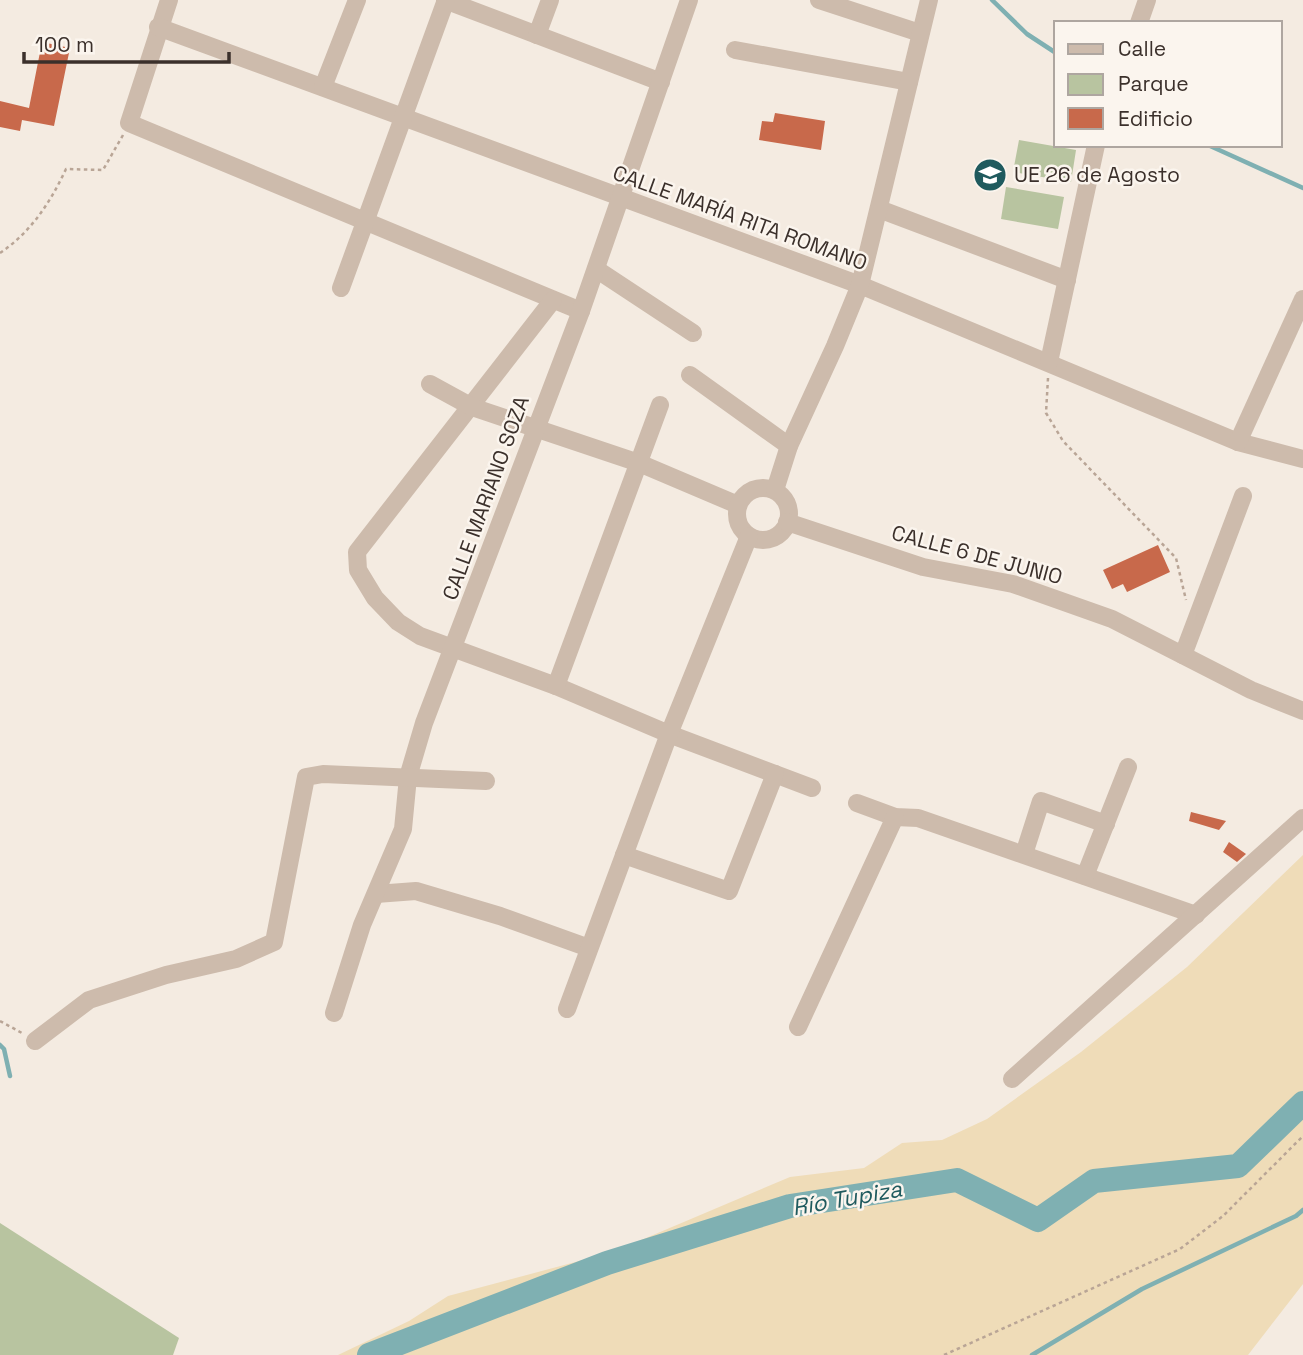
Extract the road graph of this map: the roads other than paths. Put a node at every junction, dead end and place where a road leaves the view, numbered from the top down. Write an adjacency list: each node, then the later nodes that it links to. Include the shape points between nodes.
1 (169, 0): 10 (street)
2 (357, 0): 16 (street)
3 (446, 0): 12 (street); 17 (street)
4 (550, 0): 12 (street)
5 (689, 0): 14 (street, CALLE MARIANO SOZA)
6 (819, 0): 11 (street)
7 (929, 0): 11 (street)
8 (1147, 0): 9 (street)
9 (1140, 21)
10 (158, 27): 16 (street, CALLE MARÍA RITA ROMANO); 21 (street, via 129,123)
11 (920, 33): 15 (street)
12 (537, 35): 14 (street)
13 (735, 50): 15 (street)
14 (661, 82): 19 (street, CALLE MARIANO SOZA)
15 (909, 82): 20 (street)
16 (323, 88): 17 (street, CALLE MARÍA RITA ROMANO)
17 (403, 117): 19 (street, CALLE MARÍA RITA ROMANO); 21 (street)
18 (1096, 147): 23 (street)
19 (620, 199): 22 (street, CALLE MARIANO SOZA); 24 (street, CALLE MARÍA RITA ROMANO)
20 (879, 209): 23 (street); 24 (street)
21 (365, 221): 25 (street); 27 (street)
22 (596, 268): 28 (street, CALLE MARIANO SOZA); 29 (street)
23 (1067, 279): 30 (street)
24 (860, 285): 30 (street, CALLE MARÍA RITA ROMANO); 37 (street)
25 (341, 288)
26 (1303, 299): 36 (street)
27 (553, 300): 28 (street); 34 (street)
28 (581, 312): 35 (street, CALLE MARIANO SOZA)
29 (693, 333)
30 (1049, 362): 36 (street, CALLE MARÍA RITA ROMANO)
31 (690, 375): 37 (street)
32 (430, 384): 34 (street)
33 (660, 405): 39 (street)
34 (471, 406): 35 (street); 45 (street, via 357,552 358,570 375,598 398,622)
35 (535, 428): 39 (street); 45 (street, CALLE MARIANO SOZA)
36 (1238, 442): 38 (street, CALLE MARÍA RITA ROMANO)
37 (789, 446): 40 (street)
38 (1303, 459)
39 (639, 463): 42 (street); 47 (street)
40 (775, 491): 42 (street, via 758,488); 43 (street, via 788,507)
41 (1243, 496): 46 (street)
42 (738, 505): 44 (street, via 738,523)
43 (788, 522): 44 (street, via 772,538); 46 (street, CALLE 6 DE JUNIO, via 923,567 1013,584 1112,619)
44 (749, 536): 49 (street)
45 (454, 649): 47 (street); 52 (street, CALLE MARIANO SOZA)
46 (1183, 655): 48 (street, CALLE 6 DE JUNIO)
47 (556, 687): 49 (street)
48 (1303, 711)
49 (669, 734): 51 (street); 60 (street)
50 (1128, 767): 58 (street)
51 (775, 774): 54 (street); 60 (street, via 729,891)
52 (408, 778): 53 (street); 62 (street, CALLE MARIANO SOZA, via 402,829); 68 (street, via 306,777 274,942 236,959 89,1000)
53 (486, 781)
54 (812, 788)
55 (857, 803): 56 (street)
56 (895, 817): 59 (street, via 918,818); 67 (street)
57 (1303, 818): 63 (street)
58 (1106, 824): 59 (street, via 1041,801); 61 (street)
59 (1024, 854): 61 (street)
60 (624, 855): 64 (street)
61 (1085, 876): 63 (street)
62 (376, 894): 64 (street, via 416,891); 66 (street, CALLE MARIANO SOZA)
63 (1196, 915): 69 (street)
64 (589, 948): 65 (street)
65 (567, 1009)
66 (334, 1013)
67 (798, 1027)
68 (35, 1041)
69 (1013, 1079)

